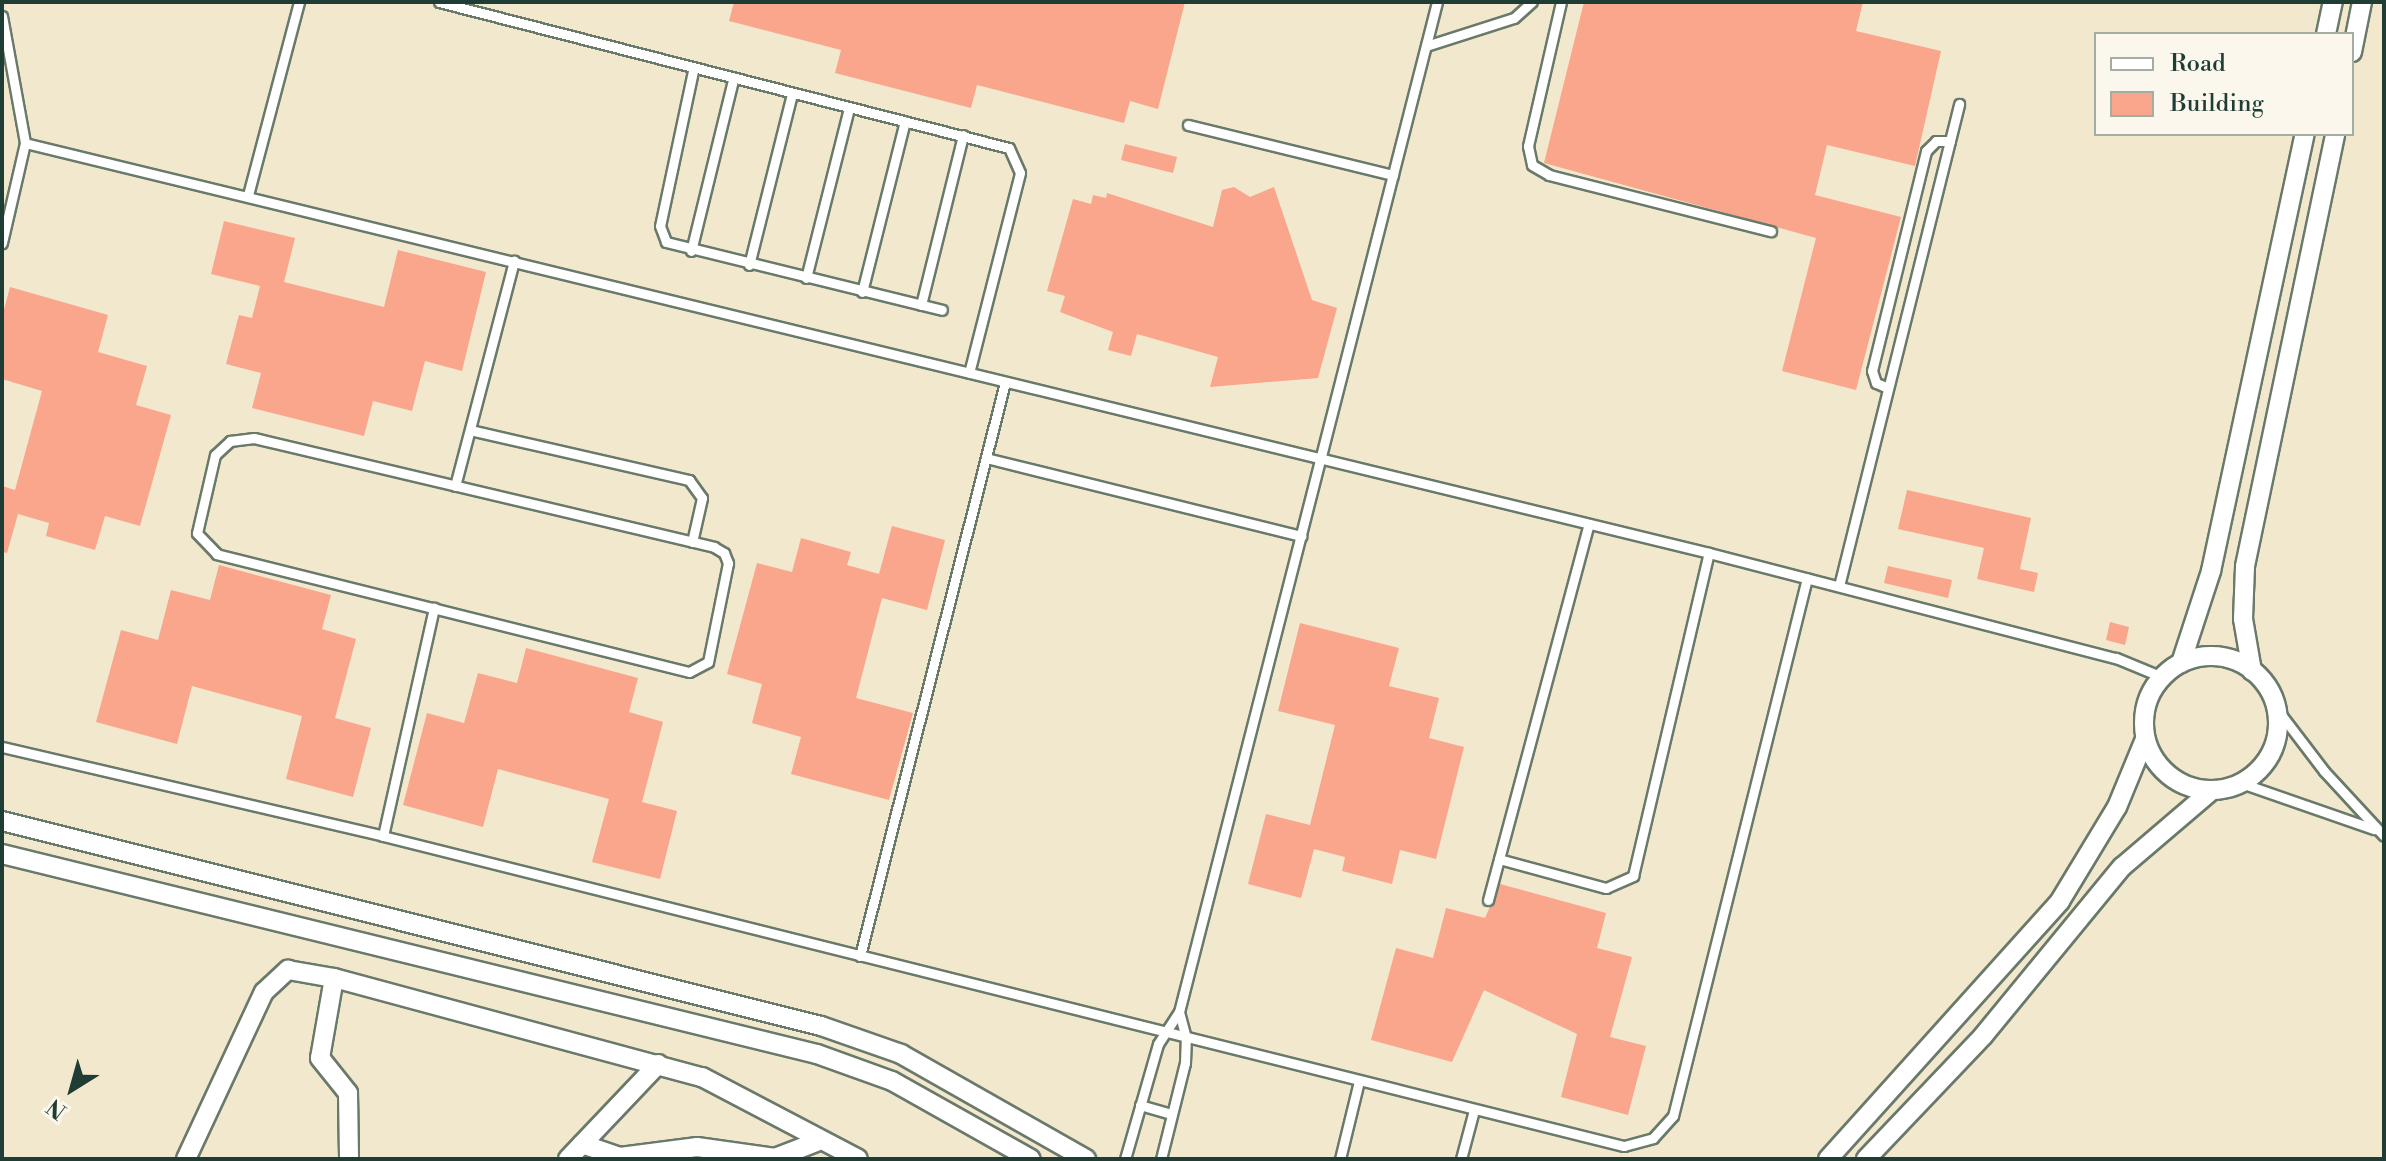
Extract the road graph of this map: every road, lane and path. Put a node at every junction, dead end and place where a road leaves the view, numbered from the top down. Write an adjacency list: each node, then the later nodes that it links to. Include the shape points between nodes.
1 (299, 2): 25 (lane)
2 (439, 2): 12 (lane)
3 (1437, 2): 11 (lane)
4 (1532, 2): 11 (lane, via 1514,18)
5 (1561, 2): 26 (lane, via 1528,146 1532,165 1549,175)
6 (2333, 2): 9 (street)
7 (2362, 2): 10 (street)
8 (2, 16): 23 (lane)
9 (2326, 32)
10 (2354, 42)
11 (1426, 46): 24 (lane)
12 (693, 71): 13 (lane); 28 (lane, via 660,226 666,242)
13 (733, 80): 14 (lane); 28 (lane)
14 (792, 94): 16 (lane); 30 (lane)
15 (1959, 104): 22 (lane)
16 (849, 108): 17 (lane); 31 (lane)
17 (905, 121): 19 (lane); 32 (lane)
18 (1188, 125): 24 (lane)
19 (963, 135): 33 (lane); 35 (lane, via 1004,145 1020,168)
20 (2305, 136): 49 (street, via 2209,583)
21 (2335, 136): 50 (street, via 2245,566 2243,619)
22 (1950, 141): 37 (lane); 37 (lane, via 1932,144 1925,155 1872,371 1876,383)
23 (25, 143): 25 (lane); 27 (lane)
24 (1393, 175): 39 (lane)
25 (248, 195): 29 (lane)
26 (1771, 231)
27 (2, 243)
28 (691, 251): 30 (lane)
29 (514, 261): 35 (lane); 38 (lane)
30 (749, 265): 31 (lane)
31 (806, 278): 32 (lane)
32 (862, 292): 33 (lane)
33 (921, 305): 34 (lane)
34 (942, 310)
35 (969, 373): 36 (lane)
36 (1005, 382): 39 (lane); 40 (lane)
37 (1888, 388): 47 (lane)
38 (470, 430): 41 (lane); 44 (lane, via 689,480 702,498)
39 (1321, 457): 42 (lane); 43 (lane)
40 (986, 458): 43 (lane); 63 (lane)
41 (455, 486): 44 (lane); 48 (lane, via 254,438 230,441 215,455 197,533 217,554)
42 (1589, 524): 45 (lane); 61 (lane)
43 (1301, 536): 65 (lane)
44 (692, 542): 48 (lane, via 724,553 728,563 708,662 701,670 689,672)
45 (1709, 553): 46 (lane); 61 (lane, via 1633,876 1606,888)
46 (1807, 578): 47 (lane); 71 (lane, via 1673,1116 1653,1138 1624,1146)
47 (1839, 586): 51 (lane, via 2116,658)
48 (434, 608): 59 (lane)
49 (2181, 663): 50 (street, via 2224,658); 51 (street)
50 (2252, 671): 52 (street)
51 (2162, 677): 53 (street, via 2144,712)
52 (2276, 708): 55 (street, via 2272,751); 58 (lane)
53 (2145, 739): 56 (street, via 2170,776); 85 (street, via 2117,807 2060,901)
54 (2, 747): 59 (lane)
55 (2241, 783): 56 (street); 58 (lane)
56 (2212, 790): 86 (street, via 2122,867 1983,1036)
57 (2, 821): 80 (street, via 821,1026 901,1054)
58 (2380, 833)
59 (383, 836): 63 (lane)
60 (2, 854): 79 (street, via 817,1054 892,1081)
61 (1499, 859): 62 (lane)
62 (1488, 900)
63 (860, 956): 66 (lane)
64 (334, 978): 68 (street); 75 (street, via 288,970 271,983); 76 (street, via 320,1058 348,1093)
65 (1179, 1012): 66 (lane); 67 (lane)
66 (1164, 1034): 67 (lane); 70 (lane)
67 (1186, 1038): 69 (lane); 72 (lane)
68 (658, 1064): 73 (street); 74 (street, via 723,1086)
69 (1359, 1081): 71 (lane); 83 (lane)
70 (1140, 1105): 72 (lane); 81 (lane)
71 (1474, 1110): 84 (lane)
72 (1172, 1114): 82 (lane)
73 (582, 1144): 74 (street, via 620,1157 697,1147 775,1158); 77 (street)
74 (826, 1150): 78 (street)
75 (186, 1159)
76 (349, 1159)
77 (568, 1159)
78 (858, 1159)
79 (1031, 1159)
80 (1086, 1159)
81 (1125, 1159)
82 (1161, 1159)
83 (1340, 1159)
84 (1461, 1159)
85 (1828, 1159)
86 (1866, 1159)

